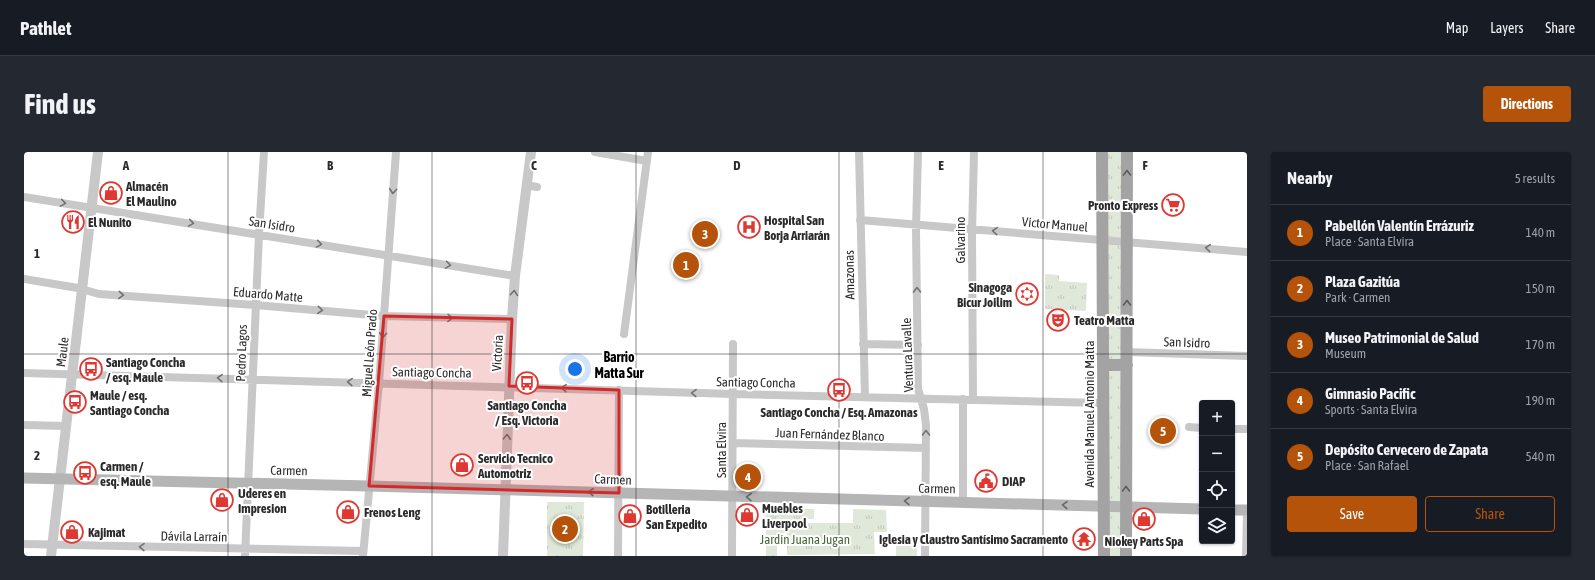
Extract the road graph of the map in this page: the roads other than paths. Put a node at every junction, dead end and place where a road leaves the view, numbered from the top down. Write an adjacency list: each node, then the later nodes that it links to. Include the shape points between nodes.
1 (98, 152): 15 (street, Maule)
2 (264, 152): 19 (street, Pedro Lagos)
3 (396, 152): 23 (street, Miguel León Prado, one-way to 23)
4 (531, 152): 12 (street, Victoria)
5 (595, 152): 11 (street)
6 (859, 152): 16 (street, Amazonas)
7 (918, 152): 17 (street, Ventura Lavalle)
8 (974, 152): 18 (street, Galvarino)
9 (1102, 152): 20 (main road, Avenida Manuel Antonio Matta)
10 (1127, 152): 21 (main road, one-way to 10)
11 (647, 156): 30 (street)
12 (526, 185): 13 (street); 24 (street, Victoria)
13 (537, 187)
14 (24, 197): 15 (street, San Isidro, one-way to 15)
15 (92, 208): 19 (street, San Isidro, one-way to 19); 26 (street, Maule)
16 (860, 220): 17 (street, Víctor Manuel); 32 (street, Amazonas)
17 (916, 224): 18 (street, Víctor Manuel); 33 (street, Ventura Lavalle, one-way to 17)
18 (972, 229): 20 (street, Víctor Manuel, one-way to 18); 48 (street, Galvarino)
19 (259, 234): 23 (street, San Isidro, one-way to 23); 27 (street, Pedro Lagos)
20 (1103, 240): 21 (street, Víctor Manuel); 36 (main road, Avenida Manuel Antonio Matta)
21 (1127, 242): 22 (street, Víctor Manuel, one-way to 21); 34 (main road, one-way to 21)
22 (1247, 252)
23 (388, 255): 24 (street, San Isidro, one-way to 24); 28 (street, Miguel León Prado)
24 (516, 276): 29 (street, Victoria, one-way to 24)
25 (24, 279): 26 (street, Eduardo Matte)
26 (83, 290): 27 (street, Eduardo Matte, one-way to 27, via 99,294); 39 (street, Maule)
27 (256, 305): 28 (street, Eduardo Matte, one-way to 28); 40 (street, Pedro Lagos)
28 (384, 316): 29 (street, Eduardo Matte, one-way to 29); 41 (street, Miguel León Prado, one-way to 41)
29 (512, 318): 42 (street, Victoria)
30 (624, 334)
31 (733, 344): 44 (street, Santa Elvira)
32 (863, 344): 33 (street); 45 (street, Amazonas)
33 (918, 345): 46 (street, Ventura Lavalle, via 918,389)
34 (1127, 352): 35 (street, San Isidro); 37 (main road)
35 (1247, 356)
36 (1103, 365): 37 (main road); 49 (main road, Avenida Manuel Antonio Matta)
37 (1127, 365): 68 (main road, one-way to 37)
38 (24, 373): 39 (street, Santiago Concha)
39 (72, 374): 40 (street, Santiago Concha, one-way to 39); 51 (street, Maule)
40 (252, 379): 41 (street, Santiago Concha, one-way to 40); 60 (street, Pedro Lagos)
41 (379, 383): 42 (street, Santiago Concha); 61 (street, Miguel León Prado)
42 (509, 386): 43 (street, Santiago Concha, one-way to 42); 62 (street, Victoria, one-way to 42)
43 (620, 390): 44 (street, Santiago Concha, one-way to 43); 63 (street)
44 (733, 394): 45 (street, Santiago Concha); 56 (street, Santa Elvira)
45 (865, 397): 46 (street, Santiago Concha)
46 (921, 398): 47 (street, Santiago Concha); 57 (street, Ventura Lavalle, one-way to 46, via 925,415)
47 (963, 399): 48 (street, Santiago Concha); 66 (street)
48 (973, 399): 49 (street, Santiago Concha)
49 (1103, 403): 67 (main road, Avenida Manuel Antonio Matta)
50 (24, 425): 51 (street)
51 (66, 426): 59 (street, Maule)
52 (1189, 427): 53 (street)
53 (1199, 428)
54 (1235, 429): 55 (street)
55 (1247, 429)
56 (732, 443): 57 (street, Juan Fernández Blanco); 64 (street, Santa Elvira)
57 (926, 448): 65 (street, Ventura Lavalle)
58 (24, 478): 59 (main road, Carmen)
59 (60, 479): 60 (main road, Carmen); 74 (street, Maule)
60 (248, 483): 61 (main road, Carmen); 75 (street, Pedro Lagos)
61 (369, 486): 62 (main road, Carmen); 76 (street, Miguel León Prado)
62 (505, 490): 63 (main road, Carmen, one-way to 62); 78 (street, Victoria)
63 (619, 493): 64 (main road, Carmen); 79 (street)
64 (732, 496): 65 (main road, Carmen, one-way to 64); 80 (street, Santa Elvira)
65 (926, 501): 66 (main road, Carmen); 81 (street, Ventura Lavalle)
66 (963, 502): 67 (main road, Carmen, one-way to 66)
67 (1104, 506): 68 (main road, Carmen); 82 (main road, Avenida Manuel Antonio Matta)
68 (1126, 507): 69 (main road, Carmen); 83 (main road)
69 (1199, 509)
70 (1235, 510): 71 (main road)
71 (1247, 510)
72 (1247, 513): 84 (street)
73 (24, 544): 74 (street, Dávila Larraín)
74 (52, 545): 75 (street, Dávila Larraín, one-way to 74); 77 (street, Maule)
75 (245, 552): 76 (street, Dávila Larraín)
76 (363, 553)
77 (51, 556)
78 (503, 556)
79 (618, 556)
80 (732, 556)
81 (926, 556)
82 (1104, 556)
83 (1126, 556)
84 (1246, 556)

